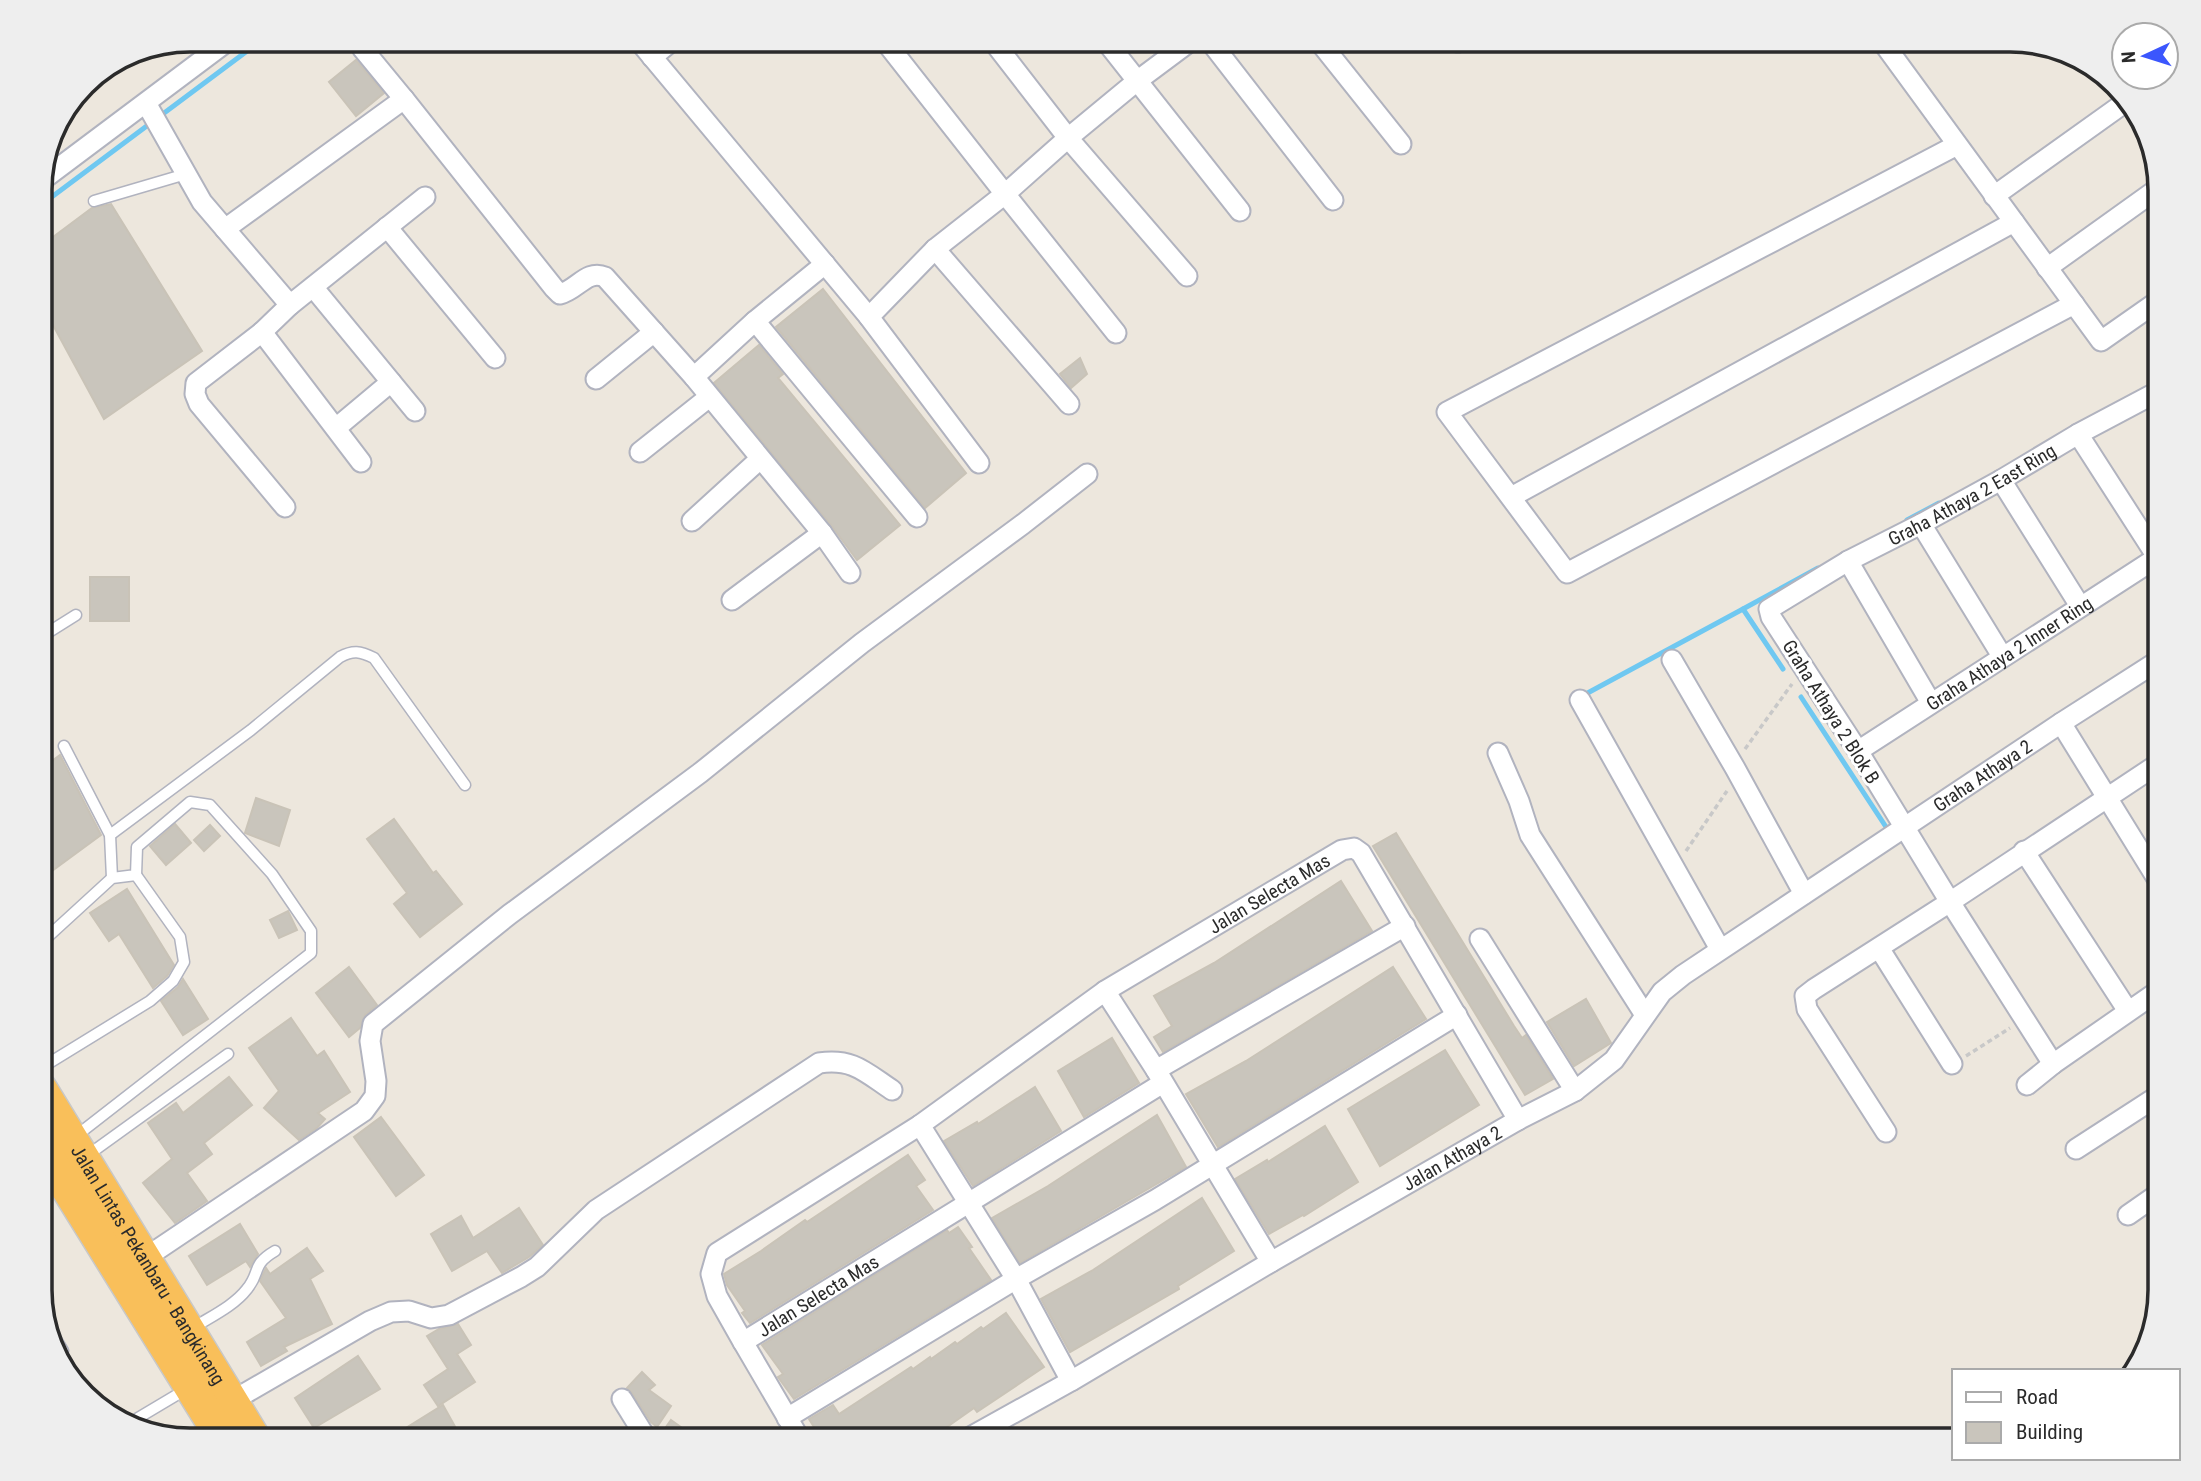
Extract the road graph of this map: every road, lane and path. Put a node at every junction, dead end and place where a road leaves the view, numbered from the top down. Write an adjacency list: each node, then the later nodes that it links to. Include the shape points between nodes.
1 (1115, 52): 13 (street)
2 (1175, 52): 13 (street)
3 (1219, 52): 26 (street)
4 (1328, 52): 18 (street)
5 (1890, 52): 19 (street)
6 (212, 53): 15 (street)
7 (366, 53): 14 (street)
8 (648, 53): 12 (street)
9 (657, 53): 12 (street)
10 (894, 53): 22 (street)
11 (1002, 53): 17 (street)
12 (652, 57): 33 (street)
13 (1137, 81): 17 (street); 28 (street)
14 (404, 99): 31 (street); 43 (street, via 560,294 598,274)
15 (146, 103): 20 (street); 21 (street)
16 (2119, 106): 23 (street)
17 (1069, 138): 22 (street); 35 (street)
18 (1401, 144)
19 (1957, 145): 23 (street); 61 (street, via 1447,412)
20 (54, 171)
21 (187, 174): 27 (lane); 31 (street, via 202,202)
22 (1005, 194): 32 (street); 44 (street)
23 (1994, 196): 29 (street)
24 (2148, 196): 34 (street)
25 (425, 197): 30 (street)
26 (1333, 200)
27 (94, 201)
28 (1240, 212)
29 (2014, 222): 34 (street); 61 (street)
30 (387, 227): 36 (street); 45 (street)
31 (225, 229): 38 (street)
32 (935, 249): 40 (street); 51 (street)
33 (825, 264): 40 (street); 41 (street)
34 (2047, 268): 37 (street)
35 (1187, 276)
36 (313, 287): 38 (street); 48 (street)
37 (2074, 304): 39 (street, via 2101,341); 61 (street, via 1567,573)
38 (290, 305): 42 (street)
39 (2148, 308)
40 (869, 317): 58 (street)
41 (755, 321): 46 (street); 63 (street)
42 (262, 331): 53 (street); 62 (street, via 195,383 195,394)
43 (654, 332): 46 (street); 47 (street)
44 (1116, 332)
45 (495, 358)
46 (694, 377): 49 (street)
47 (596, 379)
48 (391, 382): 52 (street); 53 (street)
49 (708, 398): 55 (street); 56 (street)
50 (2148, 398): 54 (street, Graha Athaya 2 East Ring)
51 (1069, 404)
52 (415, 411)
53 (336, 428): 57 (street)
54 (2078, 434): 60 (street, Graha Athaya 2 East Ring); 67 (street)
55 (640, 452)
56 (760, 459): 64 (street); 66 (street)
57 (361, 462)
58 (979, 463)
59 (1087, 474): 127 (street, via 510,914 373,1024 375,1096 364,1111)
60 (2001, 480): 65 (street, Graha Athaya 2 East Ring); 73 (street)
61 (1511, 497)
62 (285, 507)
63 (918, 517)
64 (692, 521)
65 (1921, 524): 68 (street, Graha Athaya 2 East Ring); 76 (street)
66 (822, 533): 70 (street); 71 (street)
67 (2148, 540)
68 (1848, 561): 72 (street, Graha Athaya 2 East Ring); 80 (street)
69 (2148, 565): 73 (street, Graha Athaya 2 Inner Ring)
70 (850, 573)
71 (732, 600)
72 (1781, 600): 83 (street, Graha Athaya 2 Blok B, via 1769,607 1769,612)
73 (2080, 606): 76 (street, Graha Athaya 2 Inner Ring)
74 (76, 615): 75 (lane)
75 (53, 629)
76 (2002, 656): 80 (street, Graha Athaya 2 Inner Ring)
77 (1672, 660): 94 (street)
78 (2148, 667): 81 (street, Graha Athaya 2)
79 (1580, 700): 99 (street)
80 (1931, 703): 83 (street, Graha Athaya 2 Inner Ring)
81 (2061, 723): 87 (street); 88 (street, Graha Athaya 2)
82 (64, 746): 89 (lane)
83 (1858, 751): 88 (street, Graha Athaya 2 Blok B)
84 (1498, 753): 104 (street, via 1530,835)
85 (2148, 771): 87 (street)
86 (465, 785): 89 (lane, via 374,658 351,651)
87 (2106, 799): 90 (street); 91 (street)
88 (1903, 828): 94 (street, Jalan Athaya 2); 95 (street, Graha Athaya 2 Blok B)
89 (110, 835): 93 (lane)
90 (2024, 852): 95 (street); 103 (street)
91 (2148, 865)
92 (136, 875): 93 (lane); 108 (lane, via 180,937 184,962 173,981 150,1001); 121 (lane, via 136,847 190,802 210,805 272,874 311,931 311,953)
93 (112, 878): 97 (lane)
94 (1804, 894): 99 (street, Jalan Athaya 2)
95 (1950, 902): 100 (street); 106 (street, Graha Athaya 2 Blok B)
96 (1405, 926): 101 (street, Jalan Selecta Mas, via 1361,853 1348,848); 105 (street, Jalan Selecta Mas); 111 (street, Jalan Selecta Mas)
97 (53, 933)
98 (1480, 939): 114 (street)
99 (1720, 948): 104 (street, Jalan Athaya 2, via 1662,992)
100 (1879, 948): 109 (street); 118 (street, via 1814,989 1805,1002)
101 (1105, 991): 111 (street); 117 (street, Jalan Selecta Mas)
102 (2148, 997): 103 (street)
103 (2127, 1011): 110 (street)
104 (1645, 1015): 114 (street, Jalan Athaya 2, via 1614,1060)
105 (1457, 1016): 116 (street, Jalan Selecta Mas); 122 (street)
106 (2026, 1018): 109 (path); 110 (street, Graha Athaya 2 Blok B)
107 (228, 1054): 121 (lane)
108 (53, 1061)
109 (1952, 1064)
110 (2053, 1064): 112 (street)
111 (1160, 1076): 122 (street); 124 (street, Jalan Selecta Mas)
112 (2027, 1085)
113 (892, 1090): 135 (street, via 861,1068 839,1060 819,1063 596,1210 521,1278 449,1315 431,1318 409,1311 391,1312)
114 (1575, 1091): 116 (street, Jalan Athaya 2)
115 (2148, 1102): 120 (street)
116 (1518, 1120): 128 (street, Jalan Athaya 2)
117 (920, 1125): 124 (street); 131 (street, Jalan Selecta Mas, via 718,1253 711,1274 717,1296)
118 (1886, 1132)
119 (53, 1139): 121 (highway, Jalan Lintas Pekanbaru - Bangkinang)
120 (2076, 1149)
121 (59, 1164): 127 (highway, Jalan Lintas Pekanbaru - Bangkinang); 133 (highway, Jalan Lintas Pekanbaru - Bangkinang)
122 (1211, 1165): 128 (street); 129 (street)
123 (2148, 1201): 125 (street)
124 (966, 1203): 129 (street); 131 (street, Jalan Selecta Mas)
125 (2128, 1215)
126 (275, 1251): 130 (lane, via 257,1266 249,1288)
127 (145, 1258): 130 (highway, Jalan Lintas Pekanbaru - Bangkinang)
128 (1271, 1262): 132 (street, Jalan Athaya 2)
129 (1016, 1279): 132 (street); 137 (street)
130 (189, 1330): 135 (highway, Jalan Lintas Pekanbaru - Bangkinang)
131 (743, 1342): 137 (street, Jalan Selecta Mas)
132 (1071, 1381): 142 (street, Jalan Athaya 2)
133 (190, 1387): 136 (lane); 138 (highway, Jalan Lintas Pekanbaru - Bangkinang)
134 (622, 1399): 140 (street)
135 (232, 1401): 139 (highway, Jalan Lintas Pekanbaru - Bangkinang)
136 (138, 1418)
137 (787, 1418): 141 (street, Jalan Selecta Mas)
138 (208, 1428)
139 (248, 1428)
140 (640, 1428)
141 (793, 1428)
142 (986, 1428)

